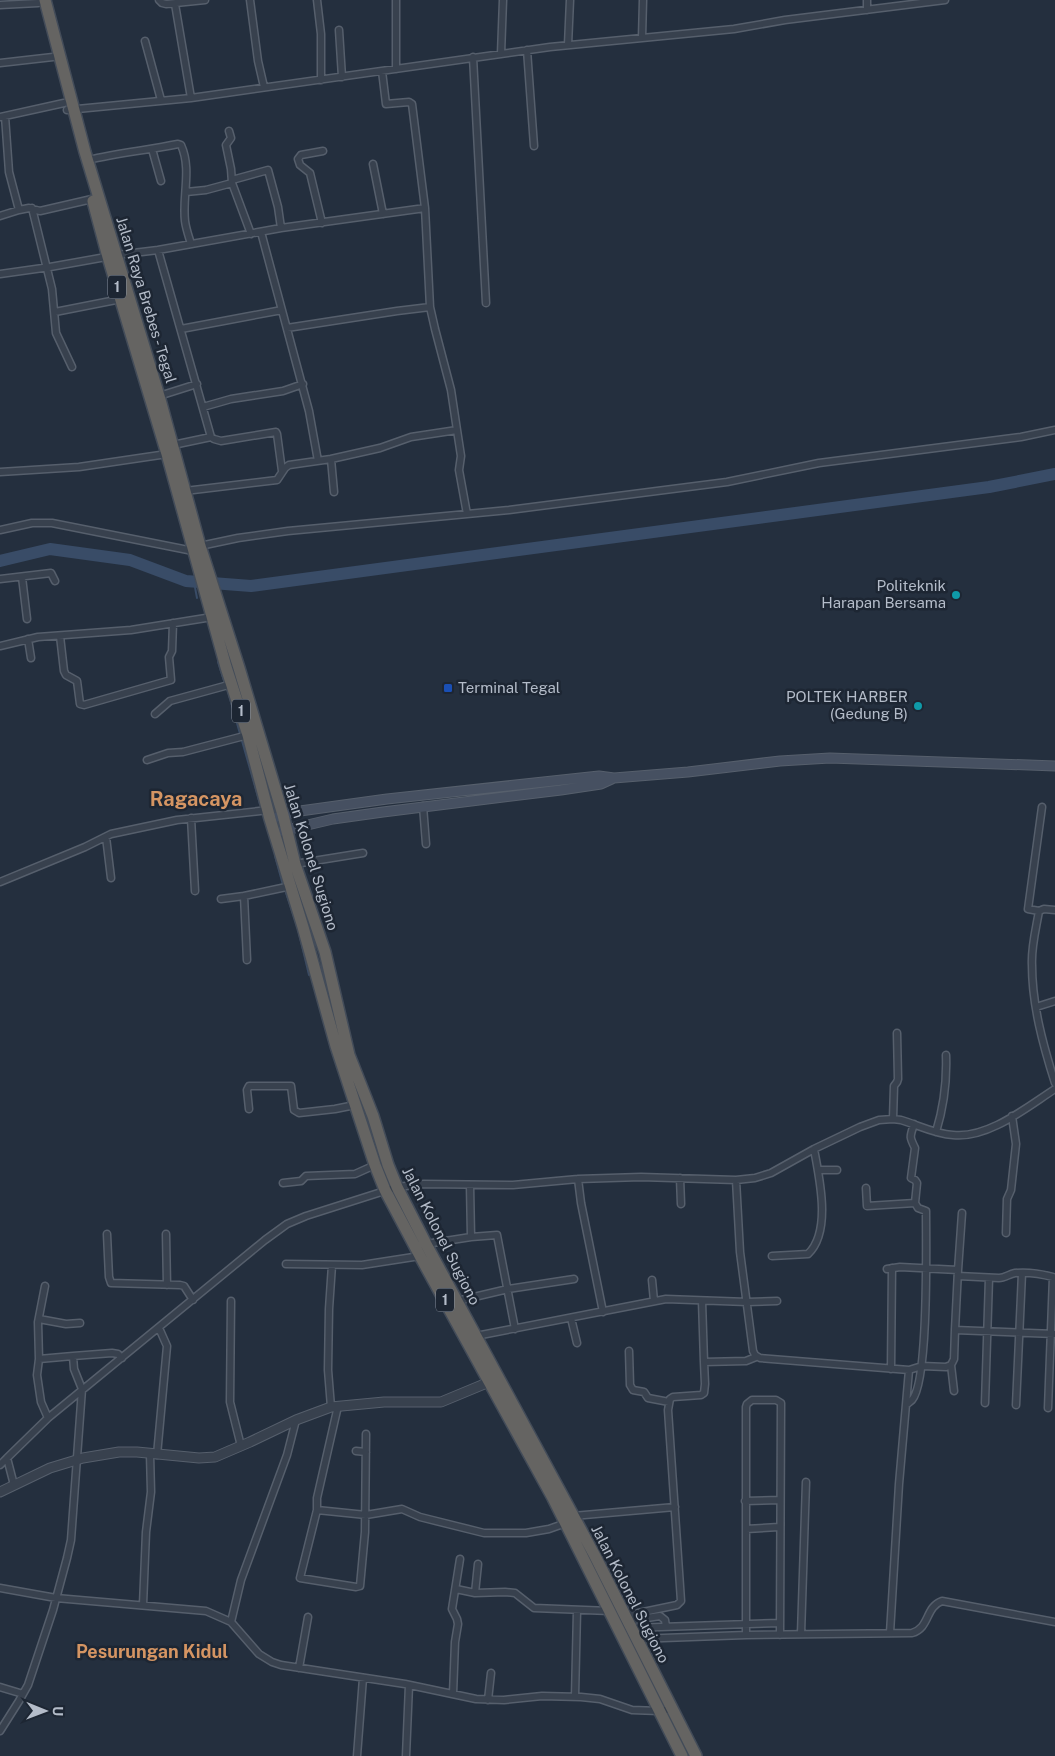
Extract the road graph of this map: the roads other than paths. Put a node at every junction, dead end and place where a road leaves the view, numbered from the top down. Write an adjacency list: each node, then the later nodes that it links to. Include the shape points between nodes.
1 (159, 0): 12 (street)
2 (205, 0): 12 (street)
3 (250, 0): 28 (street)
4 (317, 0): 27 (street)
5 (396, 0): 24 (street)
6 (503, 0): 20 (street)
7 (570, 0): 18 (street)
8 (643, 0): 16 (street)
9 (867, 0): 14 (street)
10 (945, 0): 14 (street)
11 (40, 1): 13 (street); 21 (highway, Jalan Raya Brebes - Tegal / 1); 31 (highway, Jalan Raya Brebes - Tegal / 1)
12 (174, 4): 29 (street)
13 (0, 5)
14 (867, 10): 16 (street)
15 (340, 30): 26 (street)
16 (642, 38): 18 (street)
17 (145, 41): 30 (street)
18 (568, 45): 19 (street)
19 (527, 50): 20 (street); 34 (street)
20 (501, 54): 22 (street)
21 (53, 57): 23 (street); 31 (highway, Jalan Raya Brebes - Tegal / 1)
22 (473, 57): 24 (street); 58 (street)
23 (0, 63)
24 (396, 68): 25 (street)
25 (382, 71): 26 (street); 44 (street, via 386,104 412,104)
26 (342, 77): 27 (street)
27 (321, 80): 28 (street)
28 (264, 87): 29 (street)
29 (191, 98): 30 (street)
30 (161, 100): 31 (street)
31 (68, 108): 32 (street); 37 (highway, Jalan Raya Brebes - Tegal / 1); 42 (highway, Jalan Raya Brebes - Tegal / 1)
32 (2, 117): 45 (street, via 9,172)
33 (229, 131): 40 (street, via 231,138 226,145)
34 (534, 146)
35 (152, 149): 37 (street); 39 (street); 41 (street, via 181,145)
36 (323, 151): 48 (street, via 301,155 298,159 310,173)
37 (88, 160): 54 (highway, Jalan Raya Brebes - Tegal / 1)
38 (373, 164): 46 (street)
39 (161, 181)
40 (232, 181): 41 (street, via 206,190); 49 (street, via 268,170); 51 (street)
41 (186, 192): 52 (street, via 185,220)
42 (92, 199): 43 (street, via 40,210); 54 (highway, Jalan Raya Brebes - Tegal / 1)
43 (32, 208): 45 (street); 55 (street)
44 (424, 208): 46 (street); 59 (street)
45 (19, 210): 47 (street)
46 (383, 214): 48 (street)
47 (0, 216)
48 (322, 222): 49 (street)
49 (281, 228): 50 (street)
50 (261, 232): 51 (street); 60 (street)
51 (251, 234): 52 (street)
52 (191, 244): 53 (street)
53 (158, 250): 54 (street); 63 (street)
54 (112, 256): 55 (street); 57 (highway, Jalan Raya Brebes - Tegal / 1); 67 (highway, Jalan Raya Brebes - Tegal / 1)
55 (48, 268): 56 (street); 61 (street)
56 (0, 274)
57 (120, 299): 61 (street); 72 (highway, Jalan Raya Brebes - Tegal / 1)
58 (486, 303)
59 (430, 307): 62 (street); 69 (street, via 451,390)
60 (282, 310): 62 (street); 63 (street)
61 (55, 312): 64 (street, via 56,333)
62 (287, 328): 66 (street)
63 (181, 329): 65 (street)
64 (72, 367)
65 (197, 384): 67 (street); 68 (street)
66 (302, 384): 68 (street, via 283,391 231,398); 74 (street)
67 (159, 396): 72 (highway, Jalan Raya Brebes - Tegal / 1)
68 (203, 407): 71 (street)
69 (457, 430): 73 (street, via 411,437); 79 (street, via 461,456 459,470)
70 (1055, 430): 79 (street, via 819,464 727,482)
71 (211, 437): 72 (street); 75 (street, via 220,441 277,433)
72 (170, 450): 76 (street, via 79,467); 77 (highway, Jalan Raya Brebes - Tegal / 1); 81 (highway, Jalan Raya Brebes - Tegal / 1)
73 (331, 460): 74 (street); 78 (street)
74 (318, 462): 75 (street, via 289,465)
75 (282, 471): 77 (street, via 277,480)
76 (0, 472)
77 (185, 491): 81 (highway, Jalan Raya Brebes - Tegal / 1)
78 (334, 492)
79 (467, 514): 81 (street, via 288,531)
80 (0, 530): 81 (street, via 52,522)
81 (197, 548): 82 (highway, Jalan Raya Brebes - Tegal / 1)
82 (203, 571): 86 (highway, Jalan Raya Brebes - Tegal / 1); 87 (highway, Jalan Raya Brebes - Tegal / 1)
83 (22, 577): 84 (street); 85 (street, via 52,573); 88 (street)
84 (0, 579)
85 (54, 581)
86 (209, 604): 87 (highway, Jalan Kolonel Sugiono / 1)
87 (216, 612): 89 (street); 94 (highway, Jalan Kolonel Sugiono / 1); 103 (highway, Jalan Kolonel Sugiono / 1)
88 (27, 619)
89 (173, 623): 90 (street); 90 (street, via 169,659 171,680 84,705 78,700 76,681 64,671)
90 (60, 636): 91 (street)
91 (28, 639): 92 (street); 93 (street)
92 (0, 646)
93 (31, 658)
94 (230, 684): 95 (street, via 170,701); 96 (highway, Jalan Kolonel Sugiono / 1)
95 (155, 714)
96 (246, 736): 97 (street); 103 (highway, Jalan Kolonel Sugiono / 1)
97 (147, 760)
98 (1055, 766): 99 (main road, via 821,759)
99 (614, 778): 100 (main road, via 599,776); 101 (main road, via 601,784 561,790)
100 (367, 802): 103 (main road); 104 (main road)
101 (423, 806): 104 (main road); 109 (street)
102 (1042, 806): 119 (street, via 1028,908)
103 (271, 812): 105 (street); 106 (highway, Jalan Kolonel Sugiono / 1); 107 (highway, 1)
104 (369, 814): 106 (main road)
105 (191, 818): 108 (street); 115 (street)
106 (286, 829): 107 (main road); 111 (highway, Jalan Kolonel Sugiono / 1)
107 (274, 833): 114 (highway, 1)
108 (106, 837): 112 (street); 113 (street)
109 (426, 844)
110 (363, 853): 111 (street)
111 (295, 864): 142 (highway, Jalan Kolonel Sugiono / 1, via 325,952 349,1055)
112 (111, 878)
113 (0, 882)
114 (286, 887): 116 (street); 127 (highway, 1)
115 (195, 891)
116 (244, 896): 117 (street); 120 (street)
117 (221, 899)
118 (1055, 910): 119 (street)
119 (1038, 911): 122 (street, via 1032,965)
120 (247, 960)
121 (1055, 1001): 122 (street)
122 (1036, 1007): 125 (street)
123 (897, 1033): 130 (street, via 898,1079 894,1086)
124 (946, 1054): 132 (street, via 945,1094)
125 (1055, 1083)
126 (1055, 1090): 129 (street)
127 (355, 1105): 128 (street, via 298,1113 294,1110 291,1086 249,1086); 134 (highway, 1)
128 (249, 1109)
129 (1012, 1116): 132 (street, via 973,1134); 147 (street, via 1016,1144 1012,1184 1007,1199)
130 (892, 1119): 131 (street); 133 (street, via 860,1127)
131 (914, 1124): 132 (street); 144 (street, via 910,1139 915,1148 911,1178 917,1183)
132 (936, 1132)
133 (814, 1149): 135 (street); 139 (street, via 771,1173)
134 (375, 1164): 140 (street, via 355,1174 306,1176 301,1181); 142 (highway, 1)
135 (818, 1170): 136 (street); 153 (street, via 822,1221 815,1245 808,1254)
136 (837, 1170)
137 (680, 1178): 138 (street); 139 (street); 145 (street)
138 (578, 1179): 141 (street, via 513,1186); 172 (street)
139 (736, 1180): 171 (street)
140 (282, 1183)
141 (470, 1185): 142 (street, via 424,1184); 150 (street)
142 (391, 1188): 151 (highway, Jalan Kolonel Sugiono / 1); 152 (highway, 1); 165 (street, via 287,1224)
143 (866, 1188): 144 (street, via 868,1206)
144 (916, 1203): 156 (street, via 918,1208 926,1211)
145 (681, 1204)
146 (962, 1213): 157 (street)
147 (1006, 1233)
148 (107, 1234): 162 (street, via 111,1283)
149 (166, 1234): 162 (street)
150 (472, 1237): 151 (street); 164 (street, via 497,1235)
151 (426, 1244): 166 (highway, Jalan Kolonel Sugiono / 1)
152 (420, 1256): 155 (street, via 362,1265); 194 (highway, 1)
153 (772, 1256)
154 (286, 1264): 155 (street)
155 (332, 1265): 201 (street, via 328,1370 329,1391)
156 (927, 1269): 157 (street); 190 (street); 192 (street, via 890,1269)
157 (958, 1273): 159 (street); 178 (street)
158 (1022, 1273): 159 (street); 180 (street); 181 (street, via 1053,1277)
159 (989, 1278): 179 (street)
160 (574, 1279): 164 (street)
161 (652, 1280): 170 (street)
162 (167, 1285): 165 (street, via 184,1286)
163 (45, 1286): 174 (street)
164 (508, 1289): 166 (street); 177 (street)
165 (192, 1298): 176 (street)
166 (456, 1300): 182 (highway, Jalan Kolonel Sugiono / 1)
167 (702, 1300): 170 (street); 171 (street); 189 (street)
168 (777, 1300): 171 (street)
169 (231, 1301): 206 (street, via 230,1402)
170 (654, 1301): 172 (street)
171 (747, 1302): 187 (street)
172 (603, 1312): 173 (street)
173 (572, 1318): 177 (street); 183 (street)
174 (39, 1320): 175 (street); 188 (street)
175 (80, 1323)
176 (158, 1328): 186 (street); 209 (street, via 167,1347)
177 (515, 1329): 182 (street)
178 (955, 1330): 179 (street); 191 (street)
179 (987, 1332): 180 (street); 198 (street)
180 (1019, 1332): 181 (street); 200 (street)
181 (1053, 1334): 202 (street)
182 (476, 1336): 194 (highway, Jalan Kolonel Sugiono / 1)
183 (577, 1343)
184 (630, 1351): 197 (street, via 630,1385 633,1390 644,1392 648,1398)
185 (73, 1356): 186 (street, via 112,1353); 188 (street); 195 (street)
186 (120, 1356): 195 (street)
187 (756, 1357): 189 (street, via 746,1361); 192 (street)
188 (39, 1359): 203 (street, via 37,1377)
189 (704, 1362): 197 (street, via 703,1394 673,1397)
190 (922, 1366): 191 (street); 193 (street); 199 (street, via 915,1395)
191 (951, 1366): 196 (street)
192 (891, 1369): 193 (street)
193 (910, 1370): 199 (street)
194 (494, 1380): 201 (street, via 442,1402); 221 (highway, 1)
195 (81, 1386): 203 (street); 211 (street)
196 (954, 1391)
197 (669, 1402): 218 (street)
198 (985, 1403)
199 (906, 1405): 240 (street)
200 (1016, 1405)
201 (335, 1406): 204 (street); 219 (street)
202 (1048, 1408)
203 (46, 1415): 210 (street)
204 (296, 1420): 206 (street); 234 (street, via 287,1455 241,1580)
205 (366, 1434): 208 (street)
206 (241, 1446): 209 (street, via 214,1457)
207 (356, 1451): 208 (street)
208 (366, 1452): 220 (street)
209 (154, 1454): 211 (street, via 119,1452); 230 (street)
210 (7, 1458): 212 (street); 214 (street)
211 (76, 1460): 214 (street); 229 (street, via 71,1540)
212 (0, 1465)
213 (806, 1482): 241 (street)
214 (14, 1485): 215 (street)
215 (0, 1492)
216 (780, 1500): 217 (street); 217 (street, via 781,1403 752,1400 746,1407); 222 (street)
217 (745, 1501): 223 (street)
218 (675, 1507): 221 (street); 235 (street, via 680,1603)
219 (317, 1510): 220 (street); 220 (street, via 300,1578 356,1587 361,1585)
220 (366, 1514): 221 (street, via 402,1509 420,1517 484,1533 549,1530)
221 (570, 1520): 232 (highway, 1); 235 (highway, Jalan Kolonel Sugiono / 1, via 595,1556)
222 (779, 1527): 223 (street); 237 (street)
223 (746, 1529): 238 (street)
224 (460, 1559): 227 (street)
225 (478, 1564): 228 (street)
226 (0, 1588): 229 (street)
227 (456, 1590): 228 (street); 251 (street, via 452,1609 458,1624)
228 (475, 1593): 231 (street, via 515,1593 532,1607)
229 (55, 1600): 230 (street); 250 (street)
230 (143, 1605): 234 (street, via 206,1611)
231 (577, 1611): 232 (street); 252 (street)
232 (610, 1611): 255 (highway, 1)
233 (308, 1617): 245 (street)
234 (231, 1622): 245 (street, via 266,1659)
235 (627, 1622): 239 (street); 239 (street, via 660,1616 666,1620); 244 (highway, Jalan Kolonel Sugiono / 1)
236 (1055, 1622): 240 (street, via 942,1602 933,1607 923,1627 917,1631)
237 (780, 1623): 238 (street); 243 (street)
238 (746, 1624): 239 (street); 242 (street)
239 (666, 1627)
240 (890, 1633): 241 (street)
241 (801, 1634): 243 (street)
242 (746, 1635): 243 (street); 244 (street)
243 (780, 1635)
244 (636, 1639): 254 (highway, Jalan Kolonel Sugiono / 1)
245 (299, 1668): 247 (street)
246 (491, 1673): 253 (street)
247 (362, 1683): 248 (street); 257 (street)
248 (409, 1686): 251 (street); 258 (street)
249 (0, 1687): 250 (street)
250 (23, 1694): 256 (street)
251 (453, 1694): 253 (street)
252 (575, 1697): 253 (street); 255 (street, via 600,1699 632,1710)
253 (488, 1700)
254 (672, 1709): 255 (street); 260 (highway, Jalan Kolonel Sugiono / 1)
255 (659, 1711): 259 (highway, 1)
256 (0, 1731)
257 (358, 1756)
258 (406, 1756)
259 (682, 1756)
260 (696, 1756)

